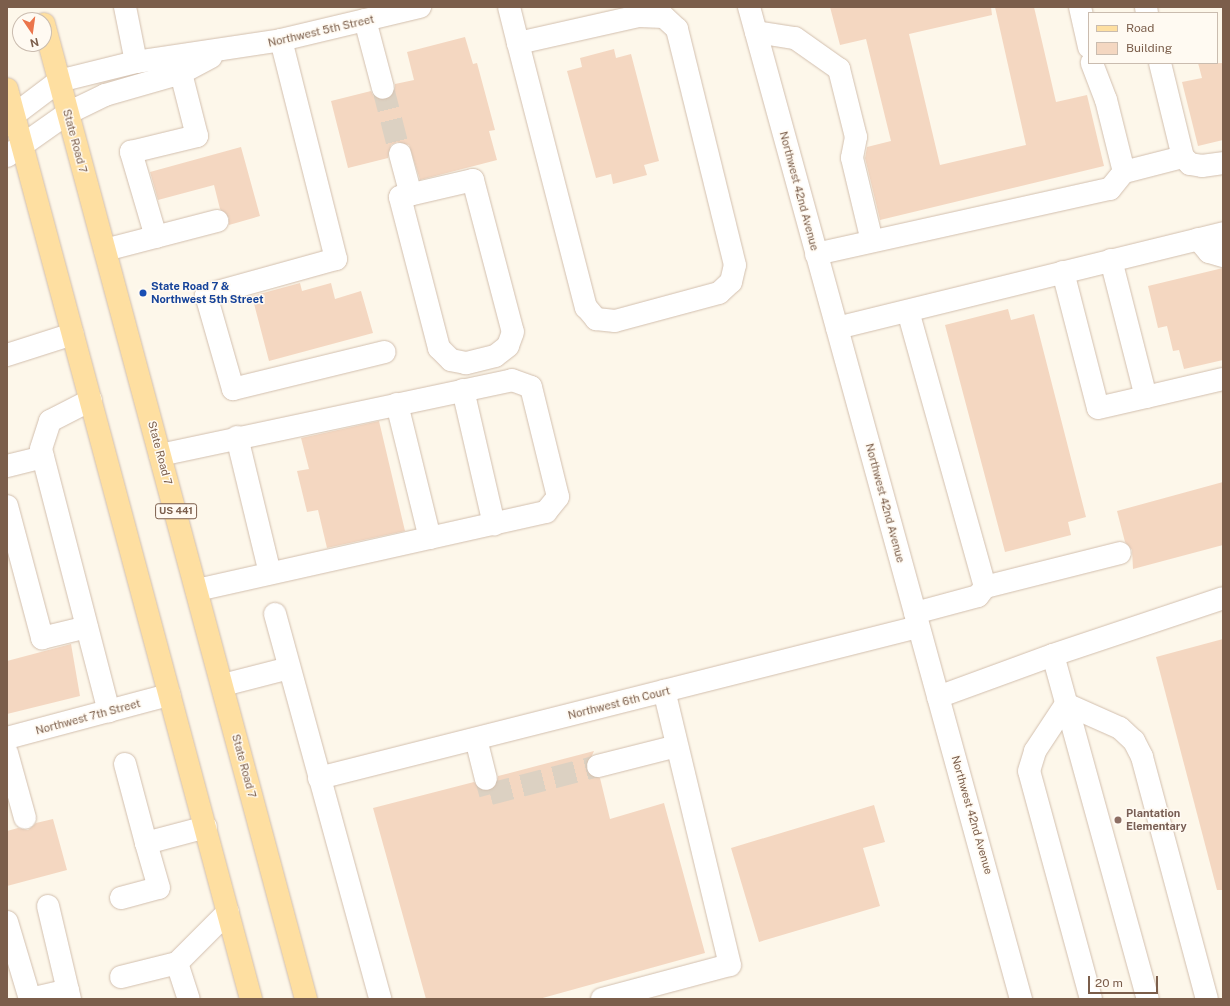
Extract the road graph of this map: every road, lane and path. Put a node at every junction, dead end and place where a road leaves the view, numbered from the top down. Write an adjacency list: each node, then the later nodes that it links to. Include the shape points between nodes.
1 (125, 7): 14 (street)
2 (420, 7): 7 (street, Northwest 5th Street)
3 (509, 7): 10 (street)
4 (749, 7): 8 (street, Northwest 42nd Avenue)
5 (1080, 7): 11 (street)
6 (342, 16): 7 (street, Northwest 5th Street); 9 (street, Northwest 5th Street)
7 (365, 20): 19 (street)
8 (756, 32): 33 (street, via 795,38 839,69 856,137 852,158); 35 (street, Northwest 42nd Avenue)
9 (282, 40): 13 (street, Northwest 5th Street); 42 (street, via 336,259 206,295 233,389)
10 (518, 43): 10 (street, via 586,307 596,319 615,321 719,293 731,282 735,265 677,29 664,18 639,16)
11 (1088, 43)
12 (51, 52): 18 (main road, State Road 7 / US 441)
13 (220, 52): 14 (street, Northwest 5th Street); 17 (street, Northwest 5th Street)
14 (136, 62): 18 (street, Northwest 5th Street)
15 (1092, 64): 27 (street, via 1106,100)
16 (1160, 64): 25 (street)
17 (181, 73): 21 (street, Northwest 5th Street, via 106,95); 31 (street, via 197,136 131,152)
18 (59, 81): 21 (main road, State Road 7 / US 441); 22 (street, Northwest 5th Street)
19 (383, 88)
20 (7, 89): 22 (main road)
21 (68, 113): 23 (street, Northwest 5th Street); 34 (main road, State Road 7 / US 441)
22 (10, 120): 23 (main road)
23 (14, 150): 41 (main road)
24 (400, 154): 28 (street)
25 (1183, 157): 26 (street, via 1190,164 1202,166); 27 (street)
26 (1223, 163)
27 (1124, 172): 33 (street, via 1118,183 1102,191)
28 (411, 195): 28 (street, via 400,197 439,348 451,360 466,362 495,356 508,346 513,332 473,180)
29 (217, 221): 31 (street)
30 (1223, 233): 32 (street)
31 (156, 237): 34 (street)
32 (1198, 239): 36 (street, via 1209,252); 37 (street)
33 (872, 241): 35 (street)
34 (105, 250): 50 (main road, State Road 7 / US 441)
35 (816, 254): 40 (street, Northwest 42nd Avenue)
36 (1223, 256)
37 (1111, 260): 38 (street); 46 (street)
38 (1063, 272): 39 (street); 46 (street, via 1098,408)
39 (908, 311): 40 (street); 58 (street)
40 (837, 328): 62 (street, Northwest 42nd Avenue)
41 (73, 334): 43 (street); 47 (main road)
42 (385, 352)
43 (7, 355)
44 (1223, 379): 46 (street)
45 (463, 390): 48 (street); 54 (street); 54 (street, via 512,380 531,387 558,497 546,512)
46 (1146, 397)
47 (91, 400): 51 (street, via 50,421 41,449); 68 (main road)
48 (397, 404): 49 (street); 55 (street)
49 (237, 437): 50 (street); 57 (street)
50 (160, 455): 59 (main road, State Road 7 / US 441)
51 (43, 457): 52 (street); 63 (street)
52 (7, 466)
53 (7, 506): 63 (street, via 42,638)
54 (494, 524): 55 (street)
55 (430, 538): 57 (street)
56 (1120, 553): 58 (street)
57 (270, 573): 59 (street)
58 (984, 587): 62 (street, Northwest 6th Court, via 978,596)
59 (197, 590): 66 (main road, State Road 7 / US 441)
60 (1223, 598): 64 (street)
61 (275, 614): 65 (street)
62 (917, 620): 67 (street, Northwest 6th Court); 69 (street, Northwest 42nd Avenue)
63 (87, 627): 71 (street)
64 (1053, 656): 69 (street); 70 (street)
65 (289, 668): 66 (street); 78 (street)
66 (223, 686): 93 (main road, State Road 7 / US 441)
67 (664, 691): 73 (street, Northwest 6th Court); 74 (street)
68 (170, 695): 71 (street, Northwest 7th Street); 81 (main road)
69 (938, 697): 96 (street, Northwest 42nd Avenue)
70 (1066, 704): 97 (street, via 1035,751 1029,771); 98 (street); 99 (street, via 1120,728 1134,741 1142,758)
71 (109, 711): 72 (street, Northwest 7th Street)
72 (7, 738)
73 (476, 739): 78 (street, Northwest 6th Court); 79 (street)
74 (677, 746): 77 (street); 95 (street, via 730,965)
75 (7, 753): 80 (street)
76 (125, 764): 82 (street)
77 (598, 766)
78 (319, 778): 94 (street)
79 (486, 779)
80 (24, 818)
81 (206, 827): 82 (street); 85 (main road)
82 (146, 843): 83 (street, via 158,888)
83 (121, 898)
84 (48, 906): 89 (street)
85 (228, 912): 87 (street); 92 (main road)
86 (7, 922): 90 (street)
87 (177, 963): 88 (street); 91 (street)
88 (121, 977)
89 (69, 995): 90 (street)
90 (30, 999)
91 (189, 999)
92 (251, 999)
93 (306, 999)
94 (380, 999)
95 (602, 999)
96 (1021, 999)
97 (1091, 999)
98 (1148, 999)
99 (1208, 999)

